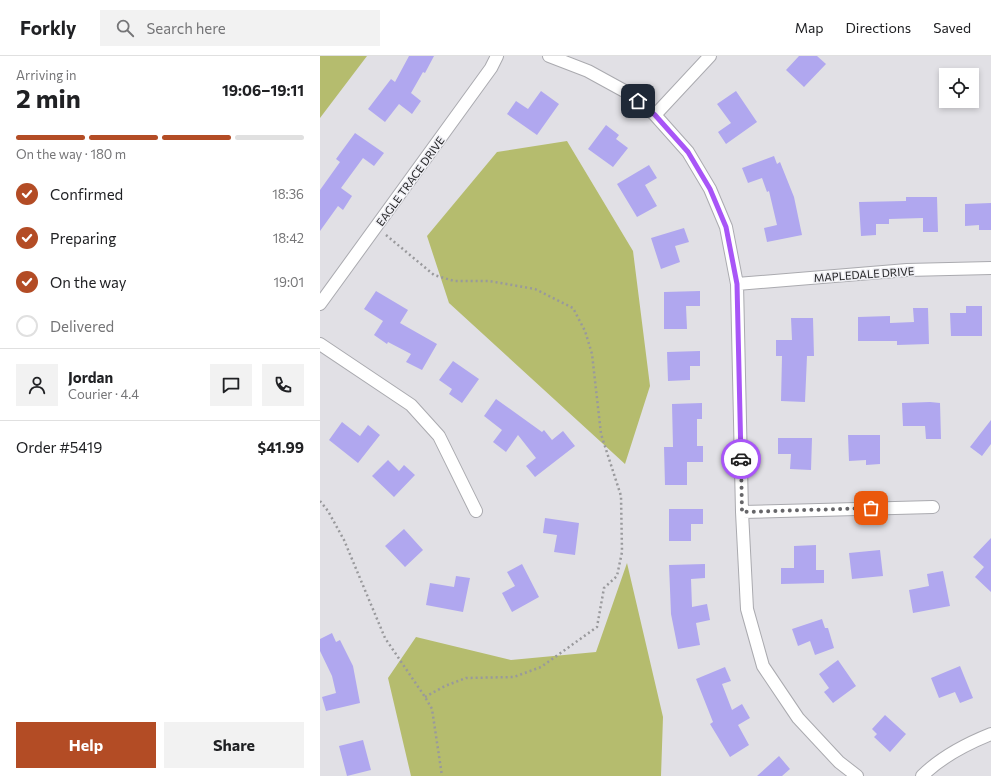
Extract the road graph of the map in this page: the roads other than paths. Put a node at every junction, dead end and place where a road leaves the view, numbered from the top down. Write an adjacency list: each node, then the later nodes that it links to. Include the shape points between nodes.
1 (497, 56): 7 (street, EAGLE TRACE DRIVE, via 491,68)
2 (548, 56): 4 (street, via 588,71 616,86)
3 (710, 56): 4 (street)
4 (655, 115): 6 (street, via 688,152 710,189 726,227)
5 (991, 268): 6 (street, MAPLEDALE DRIVE, via 907,270)
6 (737, 284): 11 (street)
7 (320, 304)
8 (320, 344): 10 (street, via 411,405 439,436)
9 (933, 507): 11 (street)
10 (476, 511)
11 (742, 512): 13 (street, via 748,609 763,666 798,718 839,762)
12 (991, 734): 14 (street, via 970,742 931,767)
13 (857, 776)
14 (922, 776)

